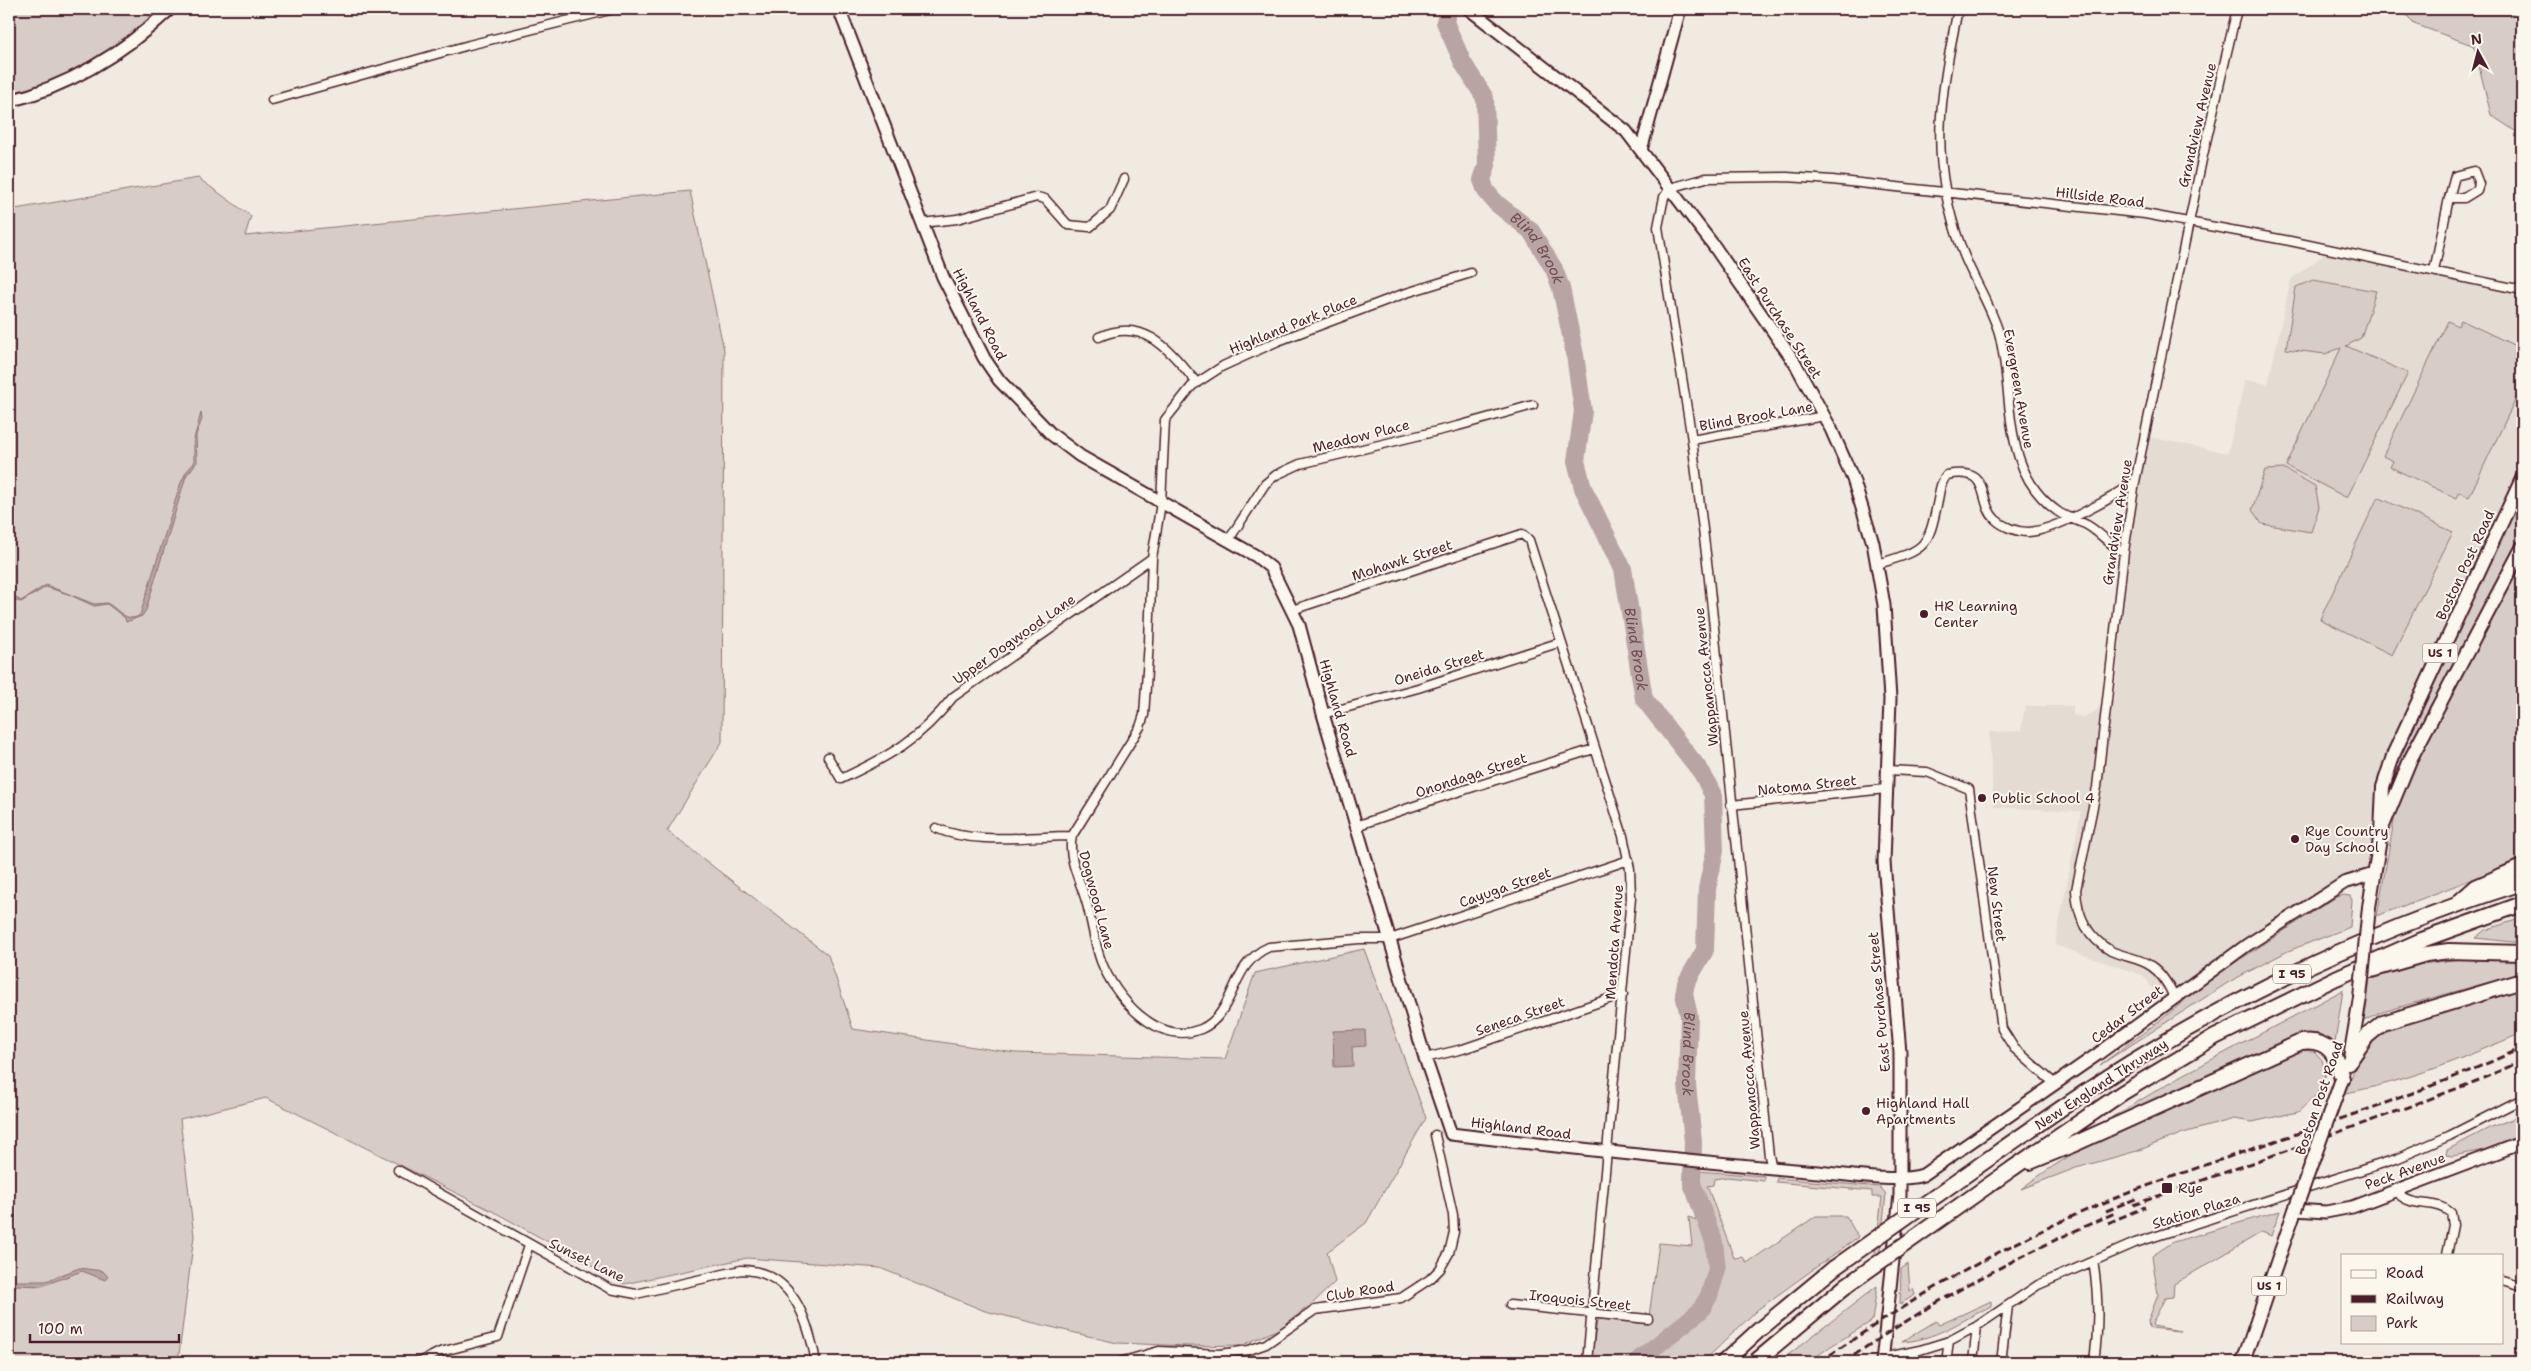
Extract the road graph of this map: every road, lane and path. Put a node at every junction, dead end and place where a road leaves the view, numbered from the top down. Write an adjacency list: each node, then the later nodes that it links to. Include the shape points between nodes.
1 (170, 9): 9 (street, via 95,67 61,85)
2 (614, 9): 8 (street)
3 (839, 9): 16 (street, Highland Road)
4 (1469, 9): 10 (street, via 1626,131)
5 (1680, 9): 10 (street)
6 (1958, 9): 13 (street, Evergreen Avenue, via 1940,105 1940,153)
7 (2237, 9): 15 (street, Grandview Avenue)
8 (272, 100)
9 (9, 101)
10 (1641, 150): 12 (street, East Purchase Street)
11 (1124, 179): 16 (street, via 1110,210 1090,227 1068,225 1045,199 1037,197 957,219)
12 (1670, 188): 13 (street, Hillside Road, via 1706,178 1787,177); 23 (street, East Purchase Street, via 1762,313); 24 (street, Wappanocca Avenue, via 1664,197 1658,227)
13 (1946, 192): 15 (street, Hillside Road, via 2145,214); 28 (street, Evergreen Avenue, via 1964,256 1980,285 1999,333 2018,459 2038,495)
14 (2449, 198): 17 (street)
15 (2188, 222): 17 (street, Hillside Road); 26 (street, Grandview Avenue)
16 (922, 223): 27 (street, Highland Road, via 943,277 984,358 999,380 1051,434 1080,456)
17 (2434, 270): 19 (street, Hillside Road)
18 (1471, 273): 21 (street, Highland Park Place, via 1403,294 1278,341 1223,366)
19 (2522, 290)
20 (1099, 337): 21 (street, via 1114,331 1152,336)
21 (1197, 383): 27 (street, Highland Park Place, via 1165,420)
22 (1534, 405): 30 (street, Meadow Place, via 1300,464 1265,484)
23 (1824, 416): 24 (street, Blind Brook Lane); 34 (street, East Purchase Street, via 1852,479)
24 (1692, 440): 42 (street, Wappanocca Avenue)
25 (2522, 479): 45 (main road, Boston Post Road / US 1, via 2396,747 2383,788)
26 (2135, 482): 28 (street, via 2104,503); 32 (street, Grandview Avenue)
27 (1161, 503): 30 (street, Highland Road); 33 (street, Dogwood Lane)
28 (2070, 518): 32 (street, Evergreen Avenue, via 2088,526 2111,546); 34 (street, via 2028,532 2008,528 1994,518 1979,481 1968,474 1947,475 1941,482 1927,541 1904,556)
29 (1519, 535): 35 (street, Mohawk Street); 36 (street, Mendota Avenue, via 1529,540)
30 (1228, 541): 35 (street, Highland Road, via 1271,568)
31 (2522, 548): 45 (main road, Boston Post Road / US 1, via 2412,758)
32 (2124, 552): 58 (street, Grandview Avenue, via 2097,785 2078,874 2076,906 2085,928 2096,939 2111,950 2151,966 2161,975)
33 (1152, 558): 39 (street, Upper Dogwood Lane, via 953,697 906,745 841,779); 46 (street, Dogwood Lane, via 1144,716)
34 (1878, 564): 40 (street, East Purchase Street, via 1890,699)
35 (1292, 610): 37 (street, Highland Road)
36 (1561, 642): 37 (street, Oneida Street, via 1418,688); 38 (street, Mendota Avenue)
37 (1323, 714): 43 (street, Highland Road)
38 (1594, 749): 43 (street, Onondaga Street); 47 (street, Mendota Avenue)
39 (828, 757)
40 (1888, 770): 41 (street, East Purchase Street); 62 (street, New Street, via 1927,772 1969,789 2002,1029 2014,1048)
41 (1886, 789): 42 (street, Natoma Street); 70 (street, East Purchase Street, via 1884,884 1900,1053)
42 (1731, 805): 67 (street, Wappanocca Avenue)
43 (1356, 826): 53 (street, Highland Road)
44 (936, 828): 46 (street, via 952,835 972,837)
45 (2381, 833): 49 (main road, Boston Post Road / US 1)
46 (1072, 836): 53 (street, Dogwood Lane, via 1070,854 1101,961 1115,988 1129,1004 1164,1030 1194,1032 1210,1022 1228,1001 1245,964 1258,951 1269,946)
47 (1629, 860): 53 (street, Cayuga Street); 57 (street, Mendota Avenue, via 1631,898)
48 (2522, 866): 52 (highway, via 2476,887)
49 (2374, 874): 58 (street, Cedar Street, via 2344,883 2305,906); 60 (main road, Boston Post Road / US 1, bridge, via 2356,1029)
50 (2522, 883): 52 (highway, New England Thruway / I 95)
51 (2522, 904): 55 (highway, New England Thruway / I 95, via 2437,934)
52 (2452, 907): 89 (highway, New England Thruway / I 95, bridge, via 2330,956 2232,1004 2132,1062 1834,1268)
53 (1390, 939): 59 (street, Highland Road)
54 (2522, 953): 55 (highway, via 2437,952)
55 (2336, 978): 68 (highway, New England Thruway / I 95, via 2176,1060)
56 (2522, 981): 60 (highway, via 2383,1023 2367,1036)
57 (1623, 994): 59 (street, Seneca Street, via 1463,1049); 66 (street, Mendota Avenue)
58 (2174, 997): 62 (street, Cedar Street)
59 (1425, 1058): 66 (street, Highland Road, via 1451,1134)
60 (2348, 1063): 61 (main road, Boston Post Road / US 1)
61 (2342, 1079): 68 (highway, via 2338,1060 2331,1050 2315,1041 2301,1042 2072,1145); 72 (main road, Boston Post Road / US 1, bridge)
62 (2055, 1084): 70 (street, Cedar Street, via 1933,1170 1913,1178)
63 (2522, 1099): 75 (street, Station Plaza, via 2396,1159 2149,1239)
64 (1435, 1135): 87 (street, Club Road, via 1454,1232 1440,1269 1430,1279 1401,1298 1315,1310 1266,1344 1249,1350 1220,1354 1159,1351)
65 (2522, 1143): 71 (street, Peck Avenue)
66 (1608, 1153): 67 (street, Highland Road); 80 (street, Mendota Avenue)
67 (1772, 1168): 70 (street, Highland Road)
68 (2013, 1168): 90 (highway, New England Thruway / I 95, bridge, via 1847,1285)
69 (398, 1170): 73 (street, Sunset Lane)
70 (1900, 1178): 84 (street, East Purchase Street)
71 (2395, 1191): 72 (street, Peck Avenue, via 2338,1210); 74 (street, via 2408,1201 2439,1206 2451,1213 2453,1225)
72 (2295, 1210): 95 (main road, Boston Post Road / US 1)
73 (529, 1245): 85 (street, via 498,1338 440,1352); 86 (street, Sunset Lane, via 610,1289 628,1294 741,1270 768,1274 796,1300 811,1337)
74 (2447, 1254)
75 (2093, 1261): 79 (street, Station Plaza, via 2044,1282); 94 (street, via 2098,1316)
76 (2504, 1281): 77 (street)
77 (2522, 1286)
78 (1510, 1305): 80 (street, Iroquois Street)
79 (2008, 1306): 82 (street, Station Plaza); 93 (street)
80 (1594, 1312): 81 (street, Iroquois Street); 88 (street, Mendota Avenue)
81 (1648, 1319)
82 (1977, 1326): 83 (street, Station Plaza); 92 (street)
83 (1948, 1341): 84 (street, Station Plaza); 91 (street)
84 (1882, 1360)
85 (420, 1362)
86 (816, 1362)
87 (1120, 1362)
88 (1587, 1362)
89 (1724, 1362)
90 (1755, 1362)
91 (1946, 1362)
92 (1973, 1362)
93 (2001, 1362)
94 (2094, 1362)
95 (2243, 1362)

